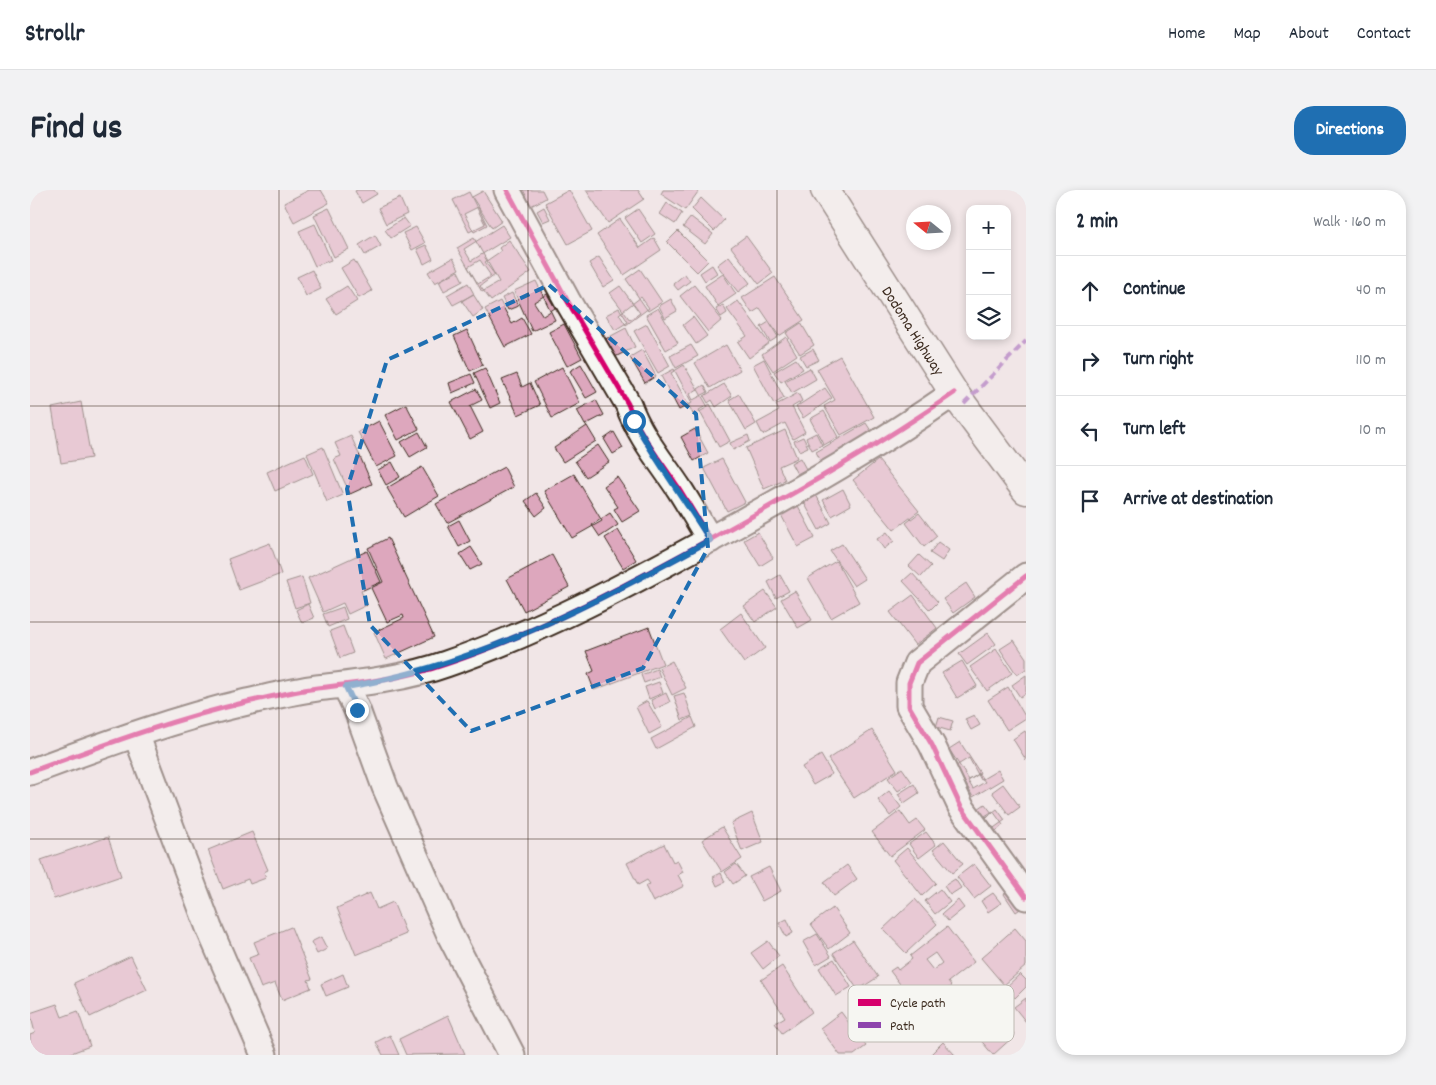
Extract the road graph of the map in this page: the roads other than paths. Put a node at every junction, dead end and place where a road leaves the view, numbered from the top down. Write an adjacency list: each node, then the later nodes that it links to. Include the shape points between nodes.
1 (506, 190): 5 (street, via 653,454)
2 (825, 190): 3 (highway, Dodoma Highway)
3 (954, 393): 4 (highway, Dodoma Highway); 5 (street, via 895,434)
4 (1026, 490)
5 (710, 540): 7 (street, via 552,622 444,665)
6 (1026, 576): 10 (street, via 917,663 909,683 909,706 932,745 961,807)
7 (346, 687): 8 (street, via 316,688 245,702); 12 (street, via 450,935)
8 (136, 734): 9 (street); 11 (street, via 209,928)
9 (30, 772)
10 (1026, 897)
11 (264, 1055)
12 (512, 1055)

